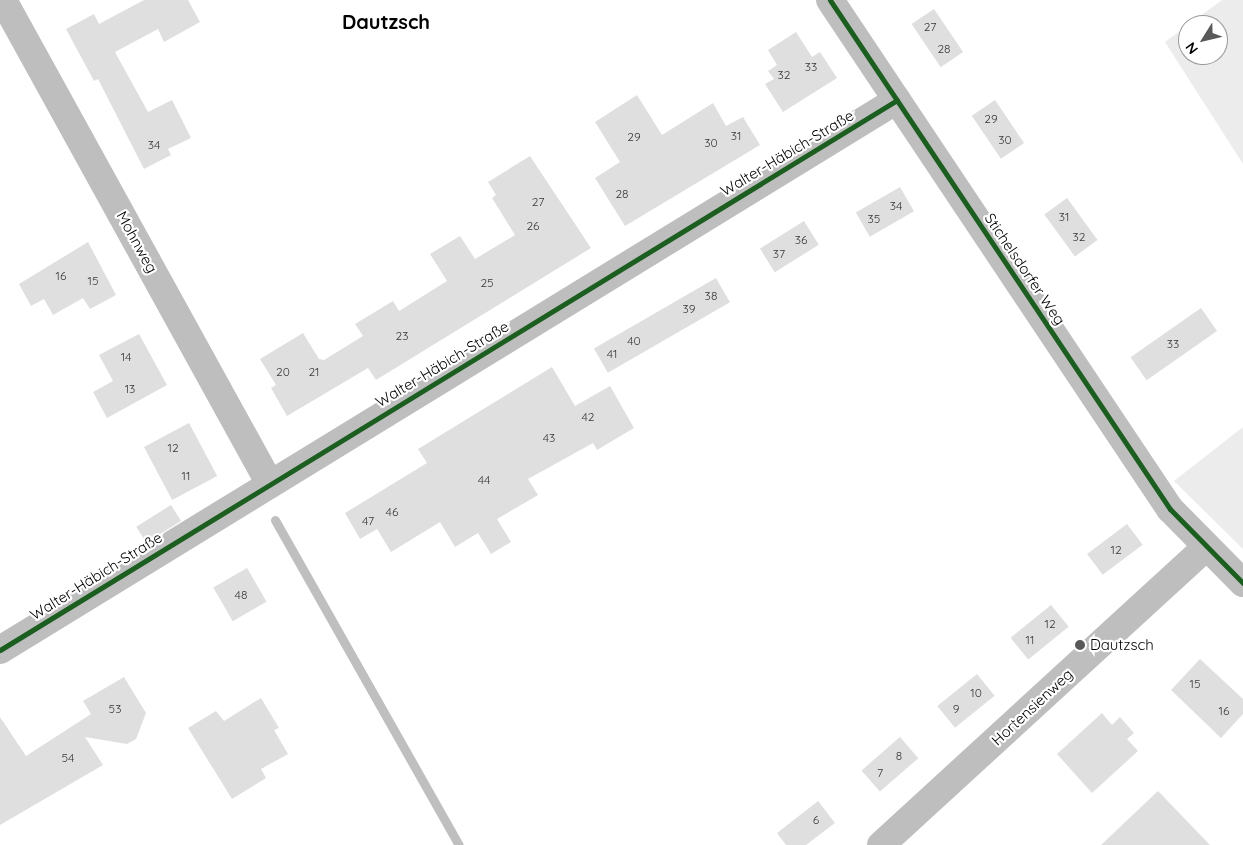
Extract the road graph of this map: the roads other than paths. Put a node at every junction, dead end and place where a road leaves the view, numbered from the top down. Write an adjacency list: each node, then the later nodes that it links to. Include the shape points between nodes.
1 (4, 0): 4 (street, Mohnweg)
2 (830, 0): 3 (street, Stichelsdorfer Weg)
3 (897, 100): 4 (street, Walter-Häbich-Straße); 5 (street, Stichelsdorfer Weg, via 1170,509)
4 (270, 484): 7 (street, Walter-Häbich-Straße)
5 (1205, 548): 6 (street, Stichelsdorfer Weg); 8 (street, Hortensienweg)
6 (1243, 583)
7 (0, 650)
8 (882, 845)

